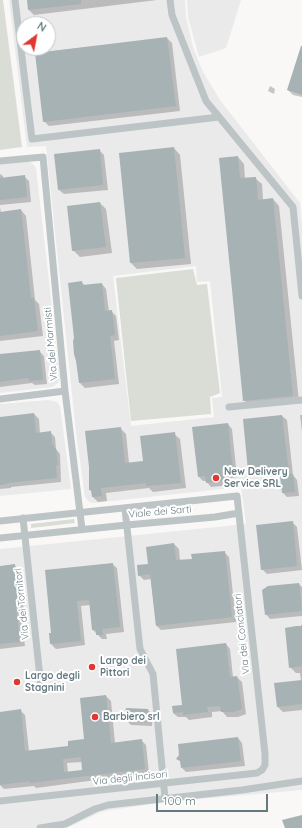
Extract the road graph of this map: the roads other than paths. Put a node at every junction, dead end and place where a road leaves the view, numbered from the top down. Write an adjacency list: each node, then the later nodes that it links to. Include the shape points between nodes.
1 (15, 0): 3 (street, via 32,139)
2 (170, 0): 3 (street, via 172,14 206,101)
3 (219, 116): 5 (street, via 293,207)
4 (0, 161): 6 (street, Via dei Marmisti, via 43,157)
5 (302, 296)
6 (65, 391): 7 (street); 12 (street, Via dei Marmisti)
7 (0, 399)
8 (302, 400): 9 (street)
9 (228, 407)
10 (237, 496): 11 (street, Viale dei Sarti); 13 (street, Via dei Conciatori)
11 (125, 509): 12 (street, Viale dei Sarti); 16 (street)
12 (80, 513): 14 (street, Viale dei Sarti); 17 (street, Via dei Marmisti)
13 (239, 513): 16 (street, Viale dei Sarti); 21 (street, Via dei Conciatori, via 265,754 265,765)
14 (23, 518): 15 (street, Viale dei Sarti); 18 (street, Via dei Tornitori)
15 (0, 521)
16 (127, 524): 17 (street, Viale dei Sarti); 23 (street, via 140,649 154,674)
17 (82, 529): 18 (street, Viale dei Sarti)
18 (26, 535): 19 (street, Viale dei Sarti); 20 (street, Via dei Tornitori)
19 (0, 538)
20 (41, 687)
21 (262, 770): 23 (street, Via degli Incisori, via 257,773)
22 (302, 781): 24 (street)
23 (165, 784): 24 (street); 25 (street, Via degli Incisori)
24 (165, 798): 26 (street, via 108,805 65,824)
25 (0, 802)
26 (40, 828)

